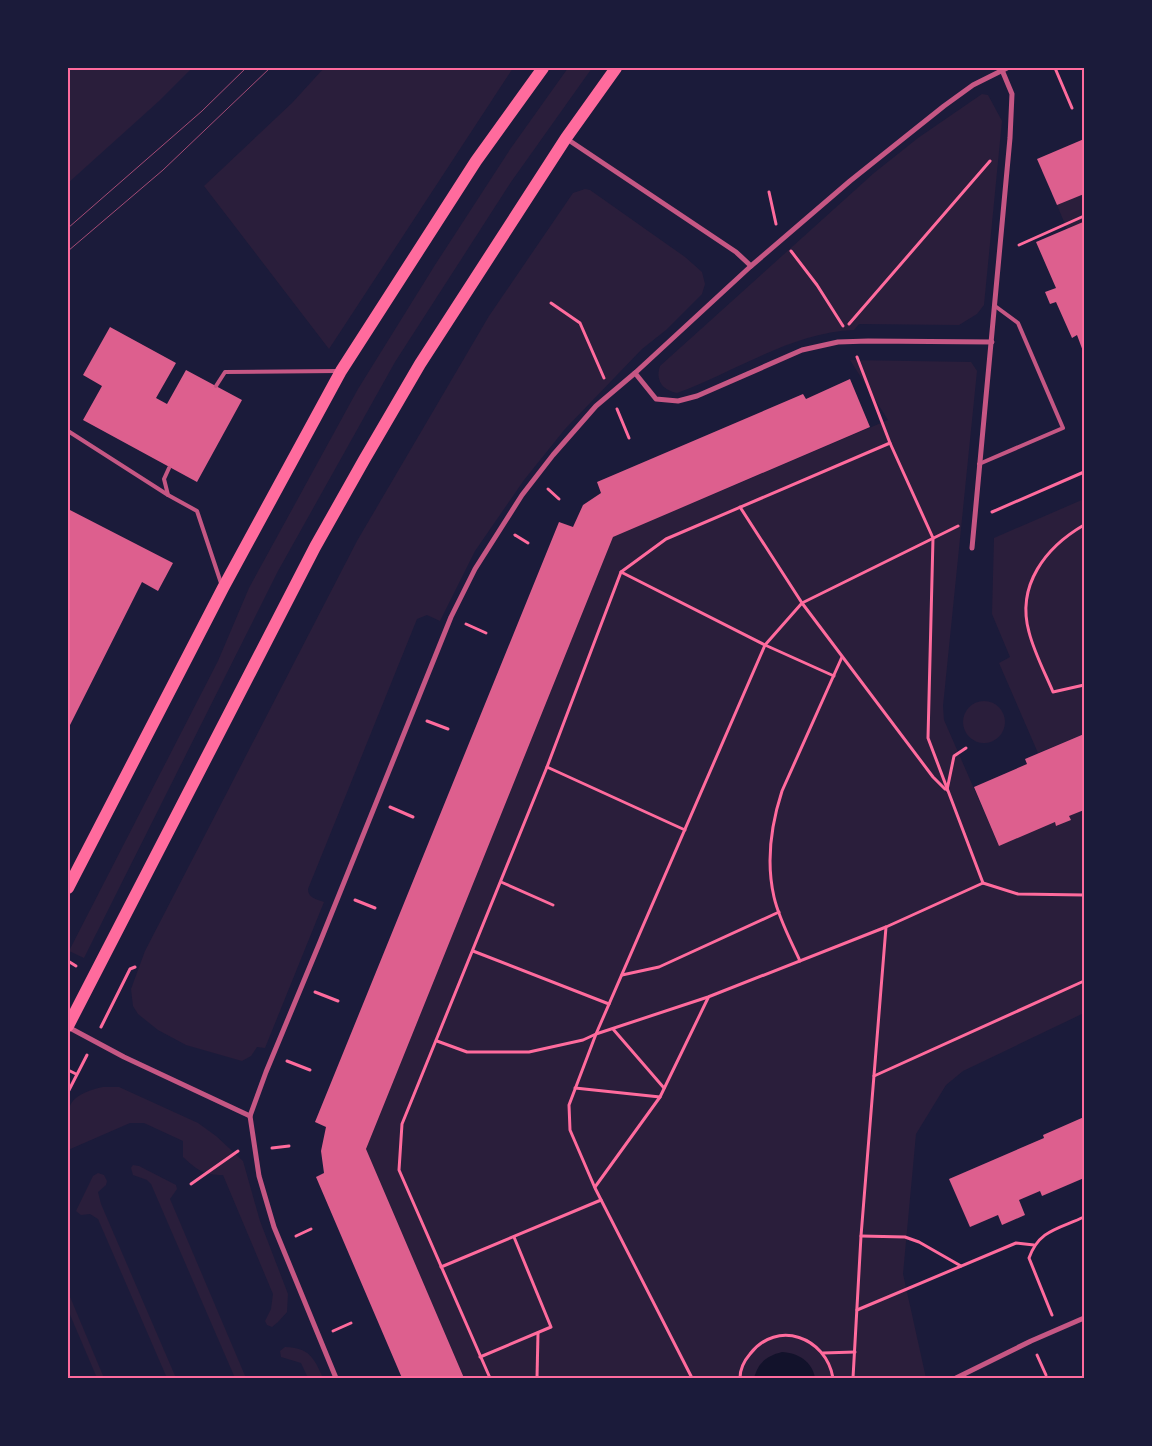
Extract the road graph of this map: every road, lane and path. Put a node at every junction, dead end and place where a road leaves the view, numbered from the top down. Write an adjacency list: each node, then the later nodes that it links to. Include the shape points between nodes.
1 (542, 68): 17 (main road, via 476,161)
2 (616, 68): 6 (main road)
3 (1055, 68): 5 (path)
4 (1005, 69): 7 (street, via 1012,94); 10 (street, via 944,106)
5 (1072, 108)
6 (566, 138): 12 (street, via 736,252); 69 (main road, via 420,364 315,547)
7 (1010, 138): 10 (path, via 851,323 844,327); 14 (street)
8 (769, 192): 10 (path, via 777,228)
9 (1084, 216): 11 (path)
10 (783, 239): 12 (street)
11 (1019, 245)
12 (751, 266): 18 (street)
13 (552, 303): 20 (path, via 580,323)
14 (995, 306): 16 (street); 24 (lane, via 1018,323 1062,428)
15 (851, 341): 16 (street); 18 (street, via 802,350 697,396 678,401 656,399); 23 (path)
16 (992, 342): 24 (street)
17 (341, 371): 19 (lane, via 225,372); 34 (main road)
18 (635, 373): 20 (street)
19 (216, 386)
20 (611, 394): 22 (path); 36 (street, via 596,406 522,495 475,568)
21 (68, 431): 27 (lane)
22 (629, 438)
23 (890, 444): 28 (path); 31 (path)
24 (979, 464): 29 (street)
25 (169, 468): 27 (lane, via 164,479)
26 (1084, 472): 29 (path)
27 (168, 495): 34 (lane, via 196,511)
28 (740, 507): 33 (path, via 666,539); 35 (path)
29 (975, 519): 31 (path); 32 (street)
30 (1084, 525): 41 (path, via 1062,539 1047,556 1031,578 1026,600 1028,631 1053,692)
31 (933, 538): 35 (path); 46 (path, via 928,738)
32 (972, 548)
33 (621, 572): 38 (path); 45 (path)
34 (223, 588): 52 (main road)
35 (802, 604): 38 (path); 39 (path)
36 (451, 617): 37 (path); 42 (street)
37 (486, 633)
38 (765, 645): 40 (path); 49 (path)
39 (842, 657): 40 (path); 46 (path)
40 (834, 676): 57 (path, via 775,812 771,873)
41 (1084, 685)
42 (412, 714): 43 (path); 47 (street)
43 (448, 729)
44 (966, 748): 46 (path, via 954,756)
45 (547, 767): 49 (path); 50 (path)
46 (947, 791): 51 (path)
47 (376, 801): 48 (path); 53 (street)
48 (413, 817)
49 (685, 830): 63 (path)
50 (501, 882): 55 (path); 59 (path)
51 (983, 883): 54 (path, via 1018,894); 58 (path)
52 (68, 888)
53 (339, 894): 56 (path); 65 (street)
54 (1084, 896)
55 (553, 905)
56 (376, 908)
57 (779, 912): 61 (path); 63 (path, via 659,967)
58 (886, 928): 61 (path); 77 (path)
59 (473, 951): 68 (path); 72 (path)
60 (68, 961): 62 (path)
61 (800, 961): 66 (path)
62 (77, 967)
63 (622, 975): 68 (path)
64 (1084, 981): 77 (path)
65 (302, 986): 67 (path); 73 (street)
66 (708, 997): 70 (path); 79 (path)
67 (338, 1001)
68 (609, 1004): 71 (path)
69 (68, 1026): 81 (street, via 118,1054)
70 (613, 1028): 71 (path); 79 (path)
71 (596, 1034): 72 (path, via 529,1052 467,1052); 78 (path)
72 (437, 1041): 91 (path, via 402,1124 398,1170)
73 (273, 1056): 75 (path); 81 (street)
74 (68, 1070): 76 (path)
75 (310, 1070)
76 (76, 1074)
77 (874, 1076): 87 (path)
78 (575, 1088): 80 (path); 84 (path, via 569,1105 570,1130)
79 (664, 1088): 80 (path)
80 (660, 1097): 84 (path)
81 (250, 1116): 99 (street, via 259,1176 274,1227)
82 (238, 1151): 83 (path)
83 (191, 1184)
84 (595, 1188): 85 (path)
85 (601, 1200): 88 (path); 102 (path)
86 (1084, 1217): 89 (path, via 1042,1236)
87 (862, 1236): 90 (path, via 905,1237); 92 (path)
88 (514, 1237): 91 (path); 95 (path, via 551,1327)
89 (1034, 1245): 90 (path, via 1016,1243); 94 (path, via 1029,1258)
90 (961, 1266): 92 (path)
91 (441, 1267): 98 (path)
92 (857, 1310): 96 (path)
93 (1084, 1318): 94 (street)
94 (1058, 1329): 106 (street)
95 (538, 1333): 98 (path); 101 (path)
96 (854, 1352): 97 (path); 105 (path)
97 (823, 1353): 103 (path, via 812,1342 797,1336 766,1340 745,1360); 104 (path)
98 (480, 1357): 100 (path)
99 (336, 1378)
100 (490, 1378)
101 (537, 1378)
102 (692, 1378)
103 (740, 1378)
104 (833, 1378)
105 (853, 1378)
106 (956, 1378)

